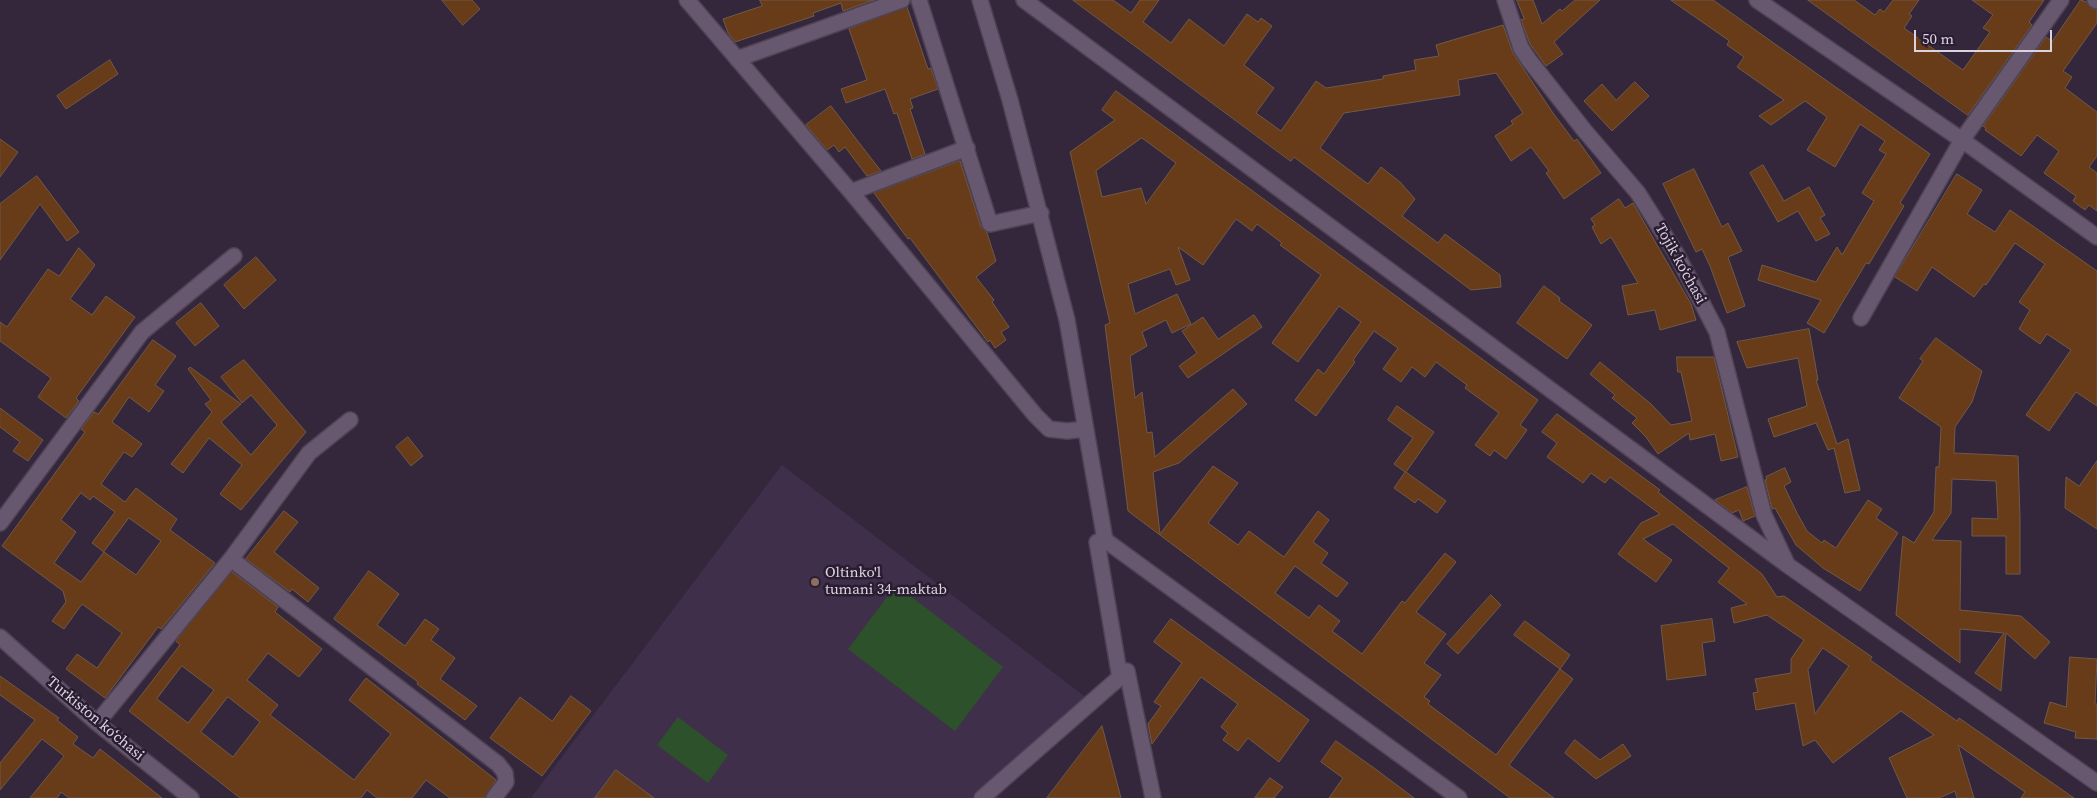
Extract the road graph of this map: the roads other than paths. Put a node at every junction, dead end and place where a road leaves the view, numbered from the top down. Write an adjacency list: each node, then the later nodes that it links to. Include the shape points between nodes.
1 (687, 0): 9 (street)
2 (902, 0): 9 (street)
3 (919, 0): 11 (street)
4 (980, 0): 13 (street)
5 (1024, 0): 22 (street)
6 (1505, 0): 22 (street, Tojik koʻchasi, via 1521,48 1638,193 1677,254 1717,332 1764,515)
7 (1757, 0): 10 (street)
8 (2061, 0): 10 (street)
9 (738, 59): 12 (street)
10 (1962, 140): 14 (street); 16 (street)
11 (967, 148): 12 (street); 13 (street, via 990,224)
12 (851, 192): 18 (street, via 1035,415 1049,429)
13 (1041, 213): 18 (street, via 1067,320)
14 (2097, 237)
15 (234, 256): 19 (street, via 142,332)
16 (1861, 318)
17 (350, 420): 21 (street, via 309,453)
18 (1086, 429): 20 (street)
19 (0, 523)
20 (1105, 540): 24 (street, via 1097,542 1119,672); 31 (street)
21 (230, 559): 25 (street); 28 (street, via 498,764 505,773 506,782)
22 (1786, 564): 26 (street)
23 (0, 637): 25 (street, Turkiston koʻchasi)
24 (1127, 671): 29 (street); 30 (street)
25 (97, 723): 27 (street, Turkiston koʻchasi)
26 (2097, 783)
27 (191, 798)
28 (494, 798)
29 (982, 798)
30 (1153, 798)
31 (1459, 798)

